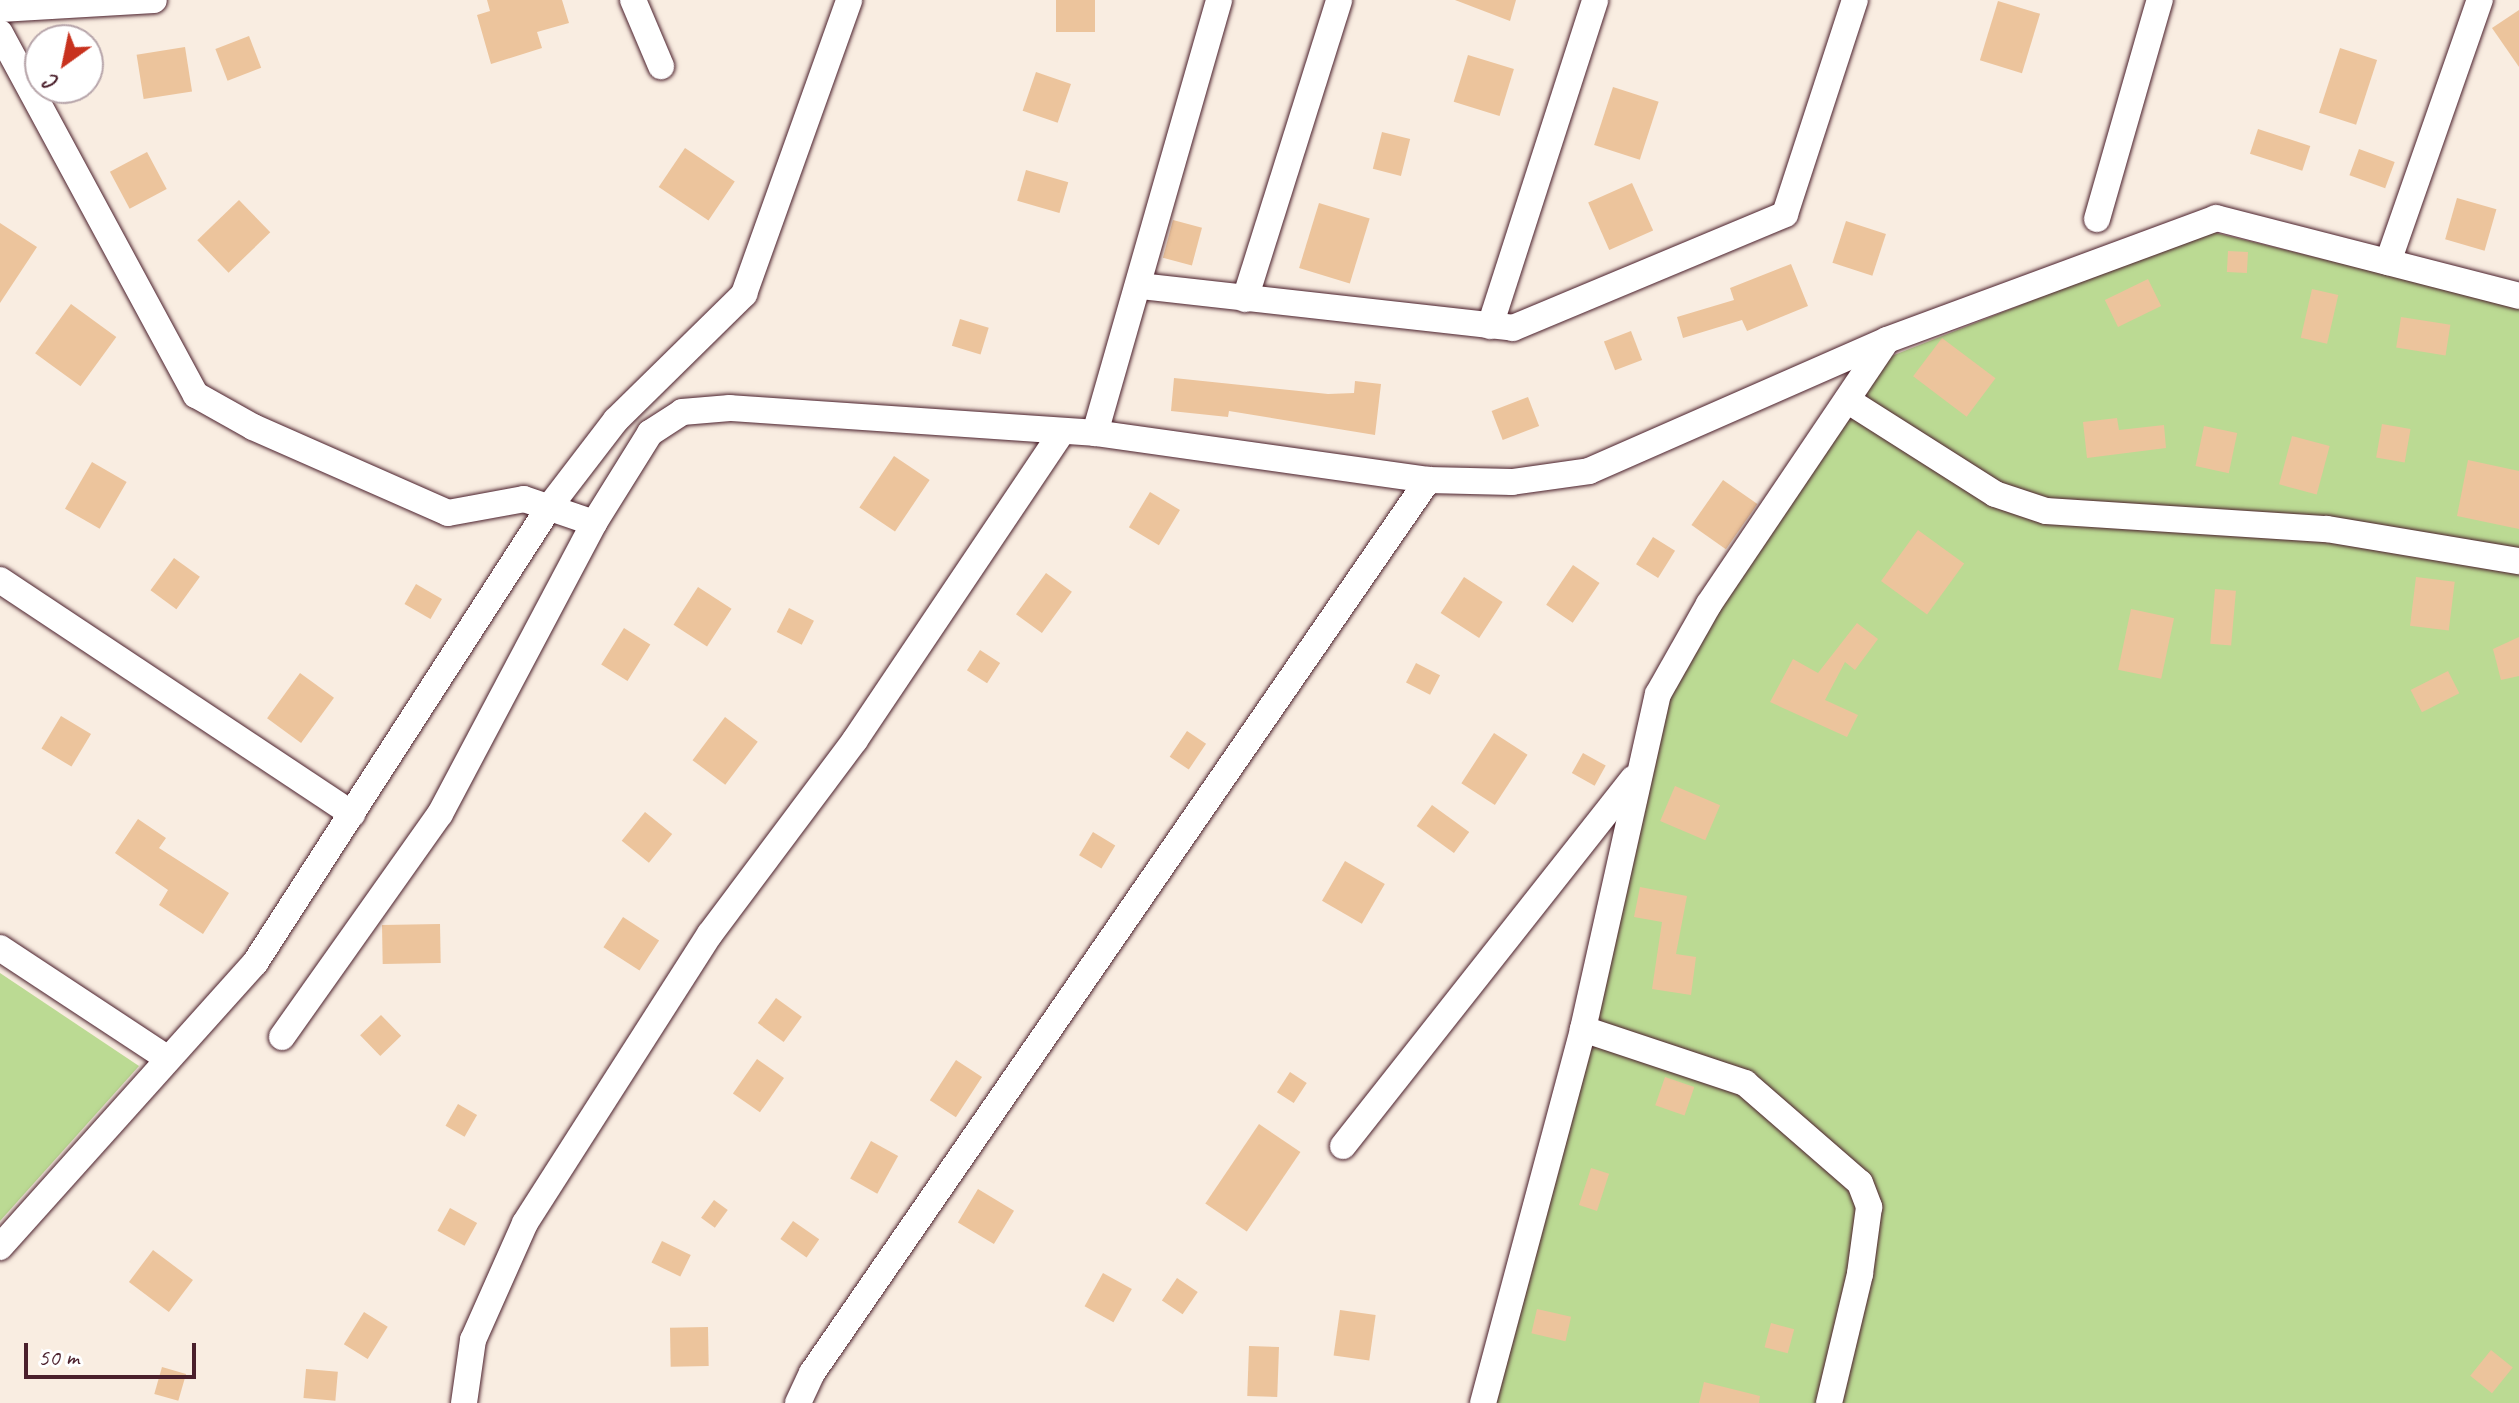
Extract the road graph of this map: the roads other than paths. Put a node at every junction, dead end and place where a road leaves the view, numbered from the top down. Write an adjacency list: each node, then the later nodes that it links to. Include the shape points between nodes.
1 (154, 0): 10 (street)
2 (633, 0): 12 (street)
3 (849, 0): 24 (street, via 744,294 616,420)
4 (1219, 0): 15 (street)
5 (1339, 0): 17 (street)
6 (1595, 0): 18 (street)
7 (1855, 0): 18 (street, via 1785,214 1513,328)
8 (2160, 0): 13 (street)
9 (2480, 0): 14 (street)
10 (0, 9)
11 (0, 33): 24 (street, via 196,395 253,427 448,513 524,499)
12 (661, 66)
13 (2097, 219)
14 (2388, 262): 16 (street); 19 (street, via 2216,218)
15 (1141, 286): 17 (street); 22 (street)
16 (2519, 296)
17 (1245, 299): 18 (street)
18 (1490, 326)
19 (1887, 340): 20 (street); 23 (street, via 1589,471 1512,482)
20 (1847, 400): 26 (street, via 1995,494 2046,511 2327,529); 28 (street, via 1681,649 1658,694)
21 (1061, 433): 22 (street); 25 (street, via 885,413 682,412 650,433); 36 (street, via 855,740 710,934 525,1223 473,1340)
22 (1095, 433): 23 (street)
23 (1428, 480): 37 (street, via 812,1373)
24 (550, 506): 25 (street); 29 (street)
25 (594, 523): 32 (street, via 440,814)
26 (2519, 561)
27 (0, 580): 29 (street)
28 (1639, 771): 31 (street); 34 (street)
29 (352, 814): 33 (street, via 255,963)
30 (0, 948): 33 (street)
31 (1583, 1029): 38 (street); 39 (street, via 1745,1083 1860,1183 1869,1207 1860,1274)
32 (282, 1037)
33 (167, 1058): 35 (street)
34 (1343, 1146)
35 (0, 1247)
36 (464, 1403)
37 (798, 1403)
38 (1483, 1403)
39 (1829, 1403)

